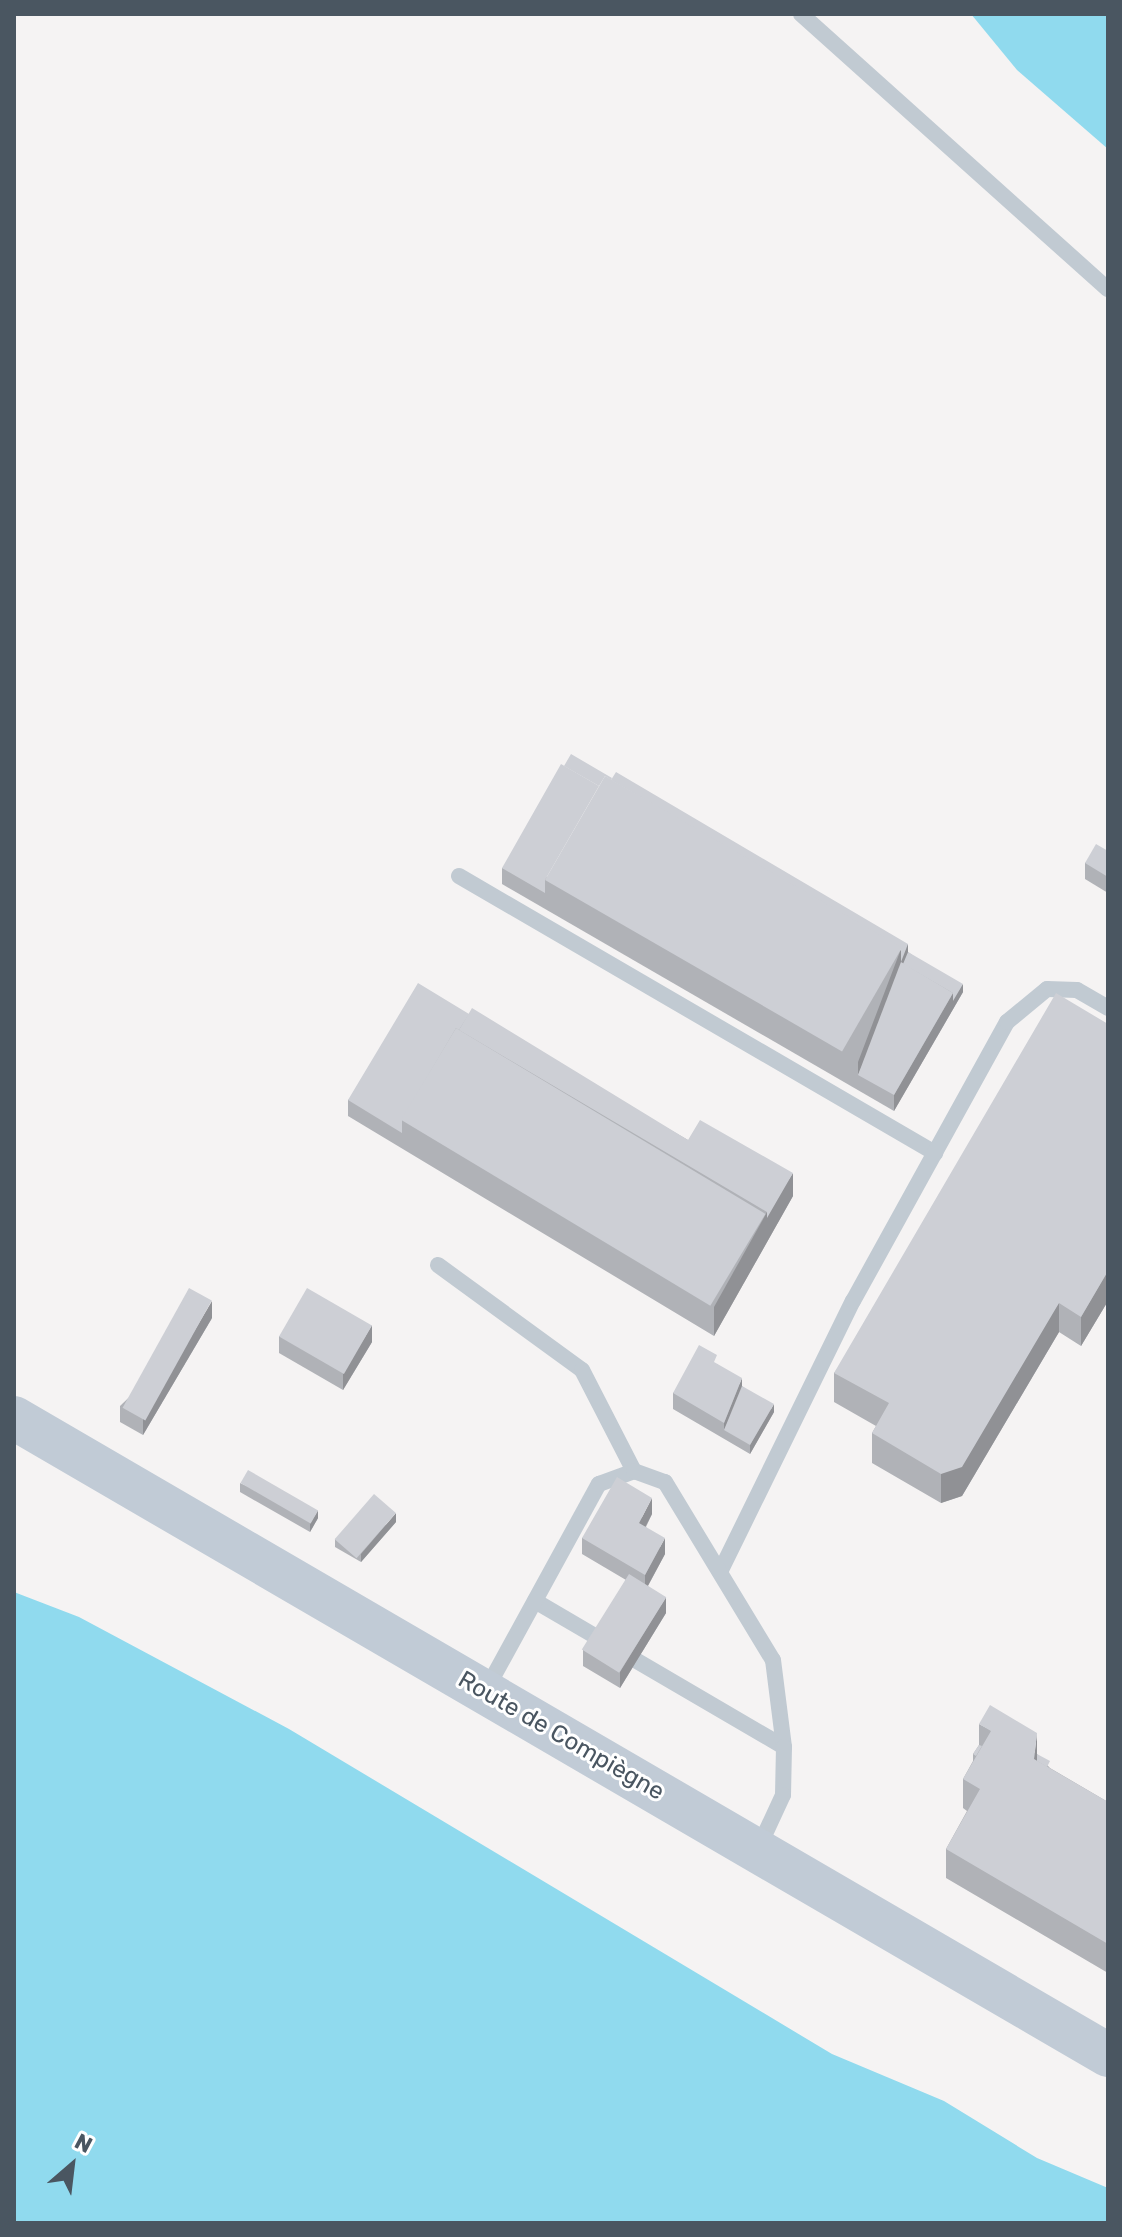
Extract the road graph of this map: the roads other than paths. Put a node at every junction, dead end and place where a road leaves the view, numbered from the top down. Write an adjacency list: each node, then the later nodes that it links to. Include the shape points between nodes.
1 (801, 14): 2 (lane)
2 (1108, 289)
3 (459, 876): 5 (lane)
4 (1108, 1008): 5 (lane, via 1077,990 1047,989 1007,1022)
5 (935, 1153): 9 (lane, via 853,1301)
6 (438, 1265): 8 (lane, via 582,1370)
7 (14, 1418): 13 (main road, Route de Compiègne)
8 (634, 1471): 9 (lane, via 665,1482); 10 (lane, via 599,1484)
9 (720, 1572): 14 (lane, via 773,1660)
10 (535, 1601): 11 (lane); 13 (lane)
11 (600, 1639)
12 (637, 1661): 14 (lane)
13 (485, 1692): 15 (main road, Route de Compiègne)
14 (784, 1747): 15 (lane, via 783,1795)
15 (758, 1850): 16 (main road, Route de Compiègne)
16 (1108, 2055)

